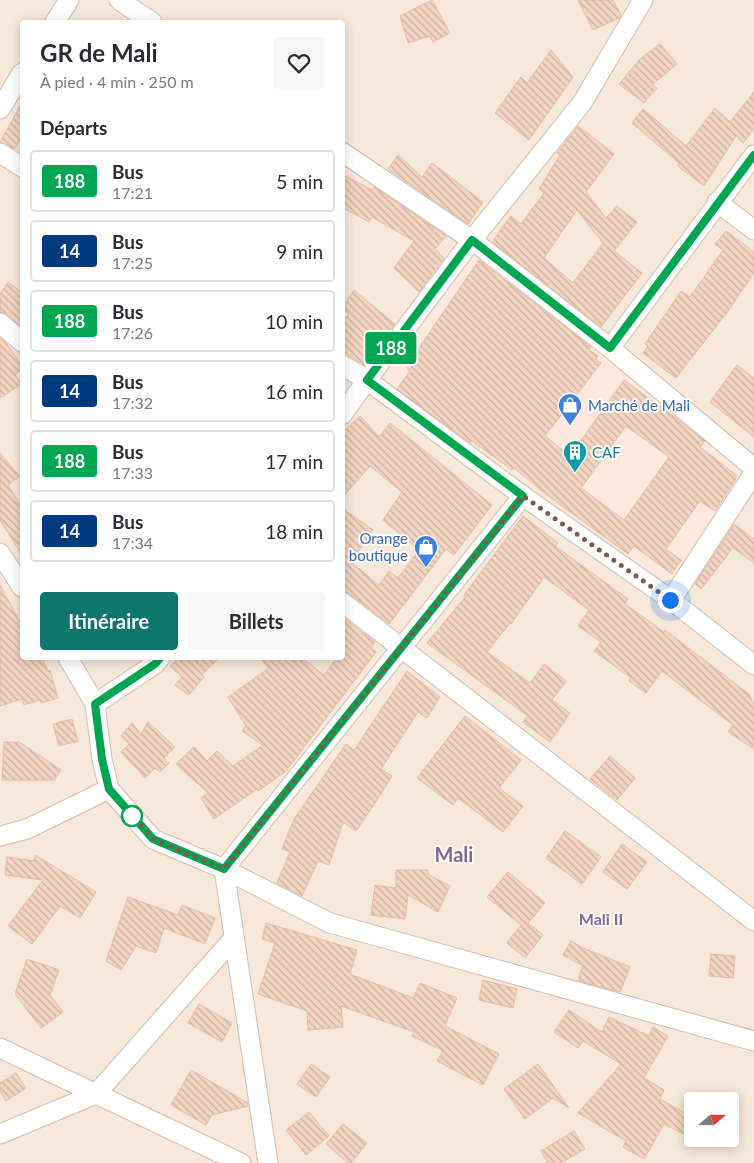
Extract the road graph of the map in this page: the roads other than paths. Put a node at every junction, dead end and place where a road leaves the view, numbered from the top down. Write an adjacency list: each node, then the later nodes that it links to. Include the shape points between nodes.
1 (69, 0): 4 (street)
2 (119, 0): 5 (street)
3 (643, 0): 14 (street, via 582,103)
4 (55, 20)
5 (149, 20)
6 (20, 76): 7 (street)
7 (0, 108)
8 (0, 153): 11 (street)
9 (345, 154): 14 (street)
10 (754, 155): 12 (street)
11 (20, 166)
12 (717, 202): 13 (street); 17 (street)
13 (754, 230)
14 (472, 240): 17 (street); 19 (street)
15 (0, 323): 16 (street)
16 (20, 340)
17 (610, 348): 21 (street)
18 (345, 367): 19 (street)
19 (367, 380): 20 (street); 23 (street)
20 (345, 411)
21 (754, 468)
22 (754, 473): 26 (street)
23 (523, 496): 26 (street); 28 (street)
24 (0, 553): 25 (street)
25 (20, 584)
26 (670, 600): 31 (street)
27 (345, 604): 28 (street)
28 (402, 648): 35 (street); 36 (street)
29 (69, 660): 32 (street)
30 (158, 660): 32 (street)
31 (754, 665)
32 (95, 704): 33 (street)
33 (109, 789): 34 (street, via 27,829); 35 (street, via 153,839)
34 (0, 836)
35 (224, 869): 37 (street); 38 (street, via 330,923)
36 (754, 921)
37 (234, 938): 40 (street); 43 (street)
38 (754, 1041)
39 (0, 1048): 40 (street)
40 (96, 1094): 41 (street); 42 (street)
41 (0, 1134)
42 (241, 1163)
43 (268, 1163)

